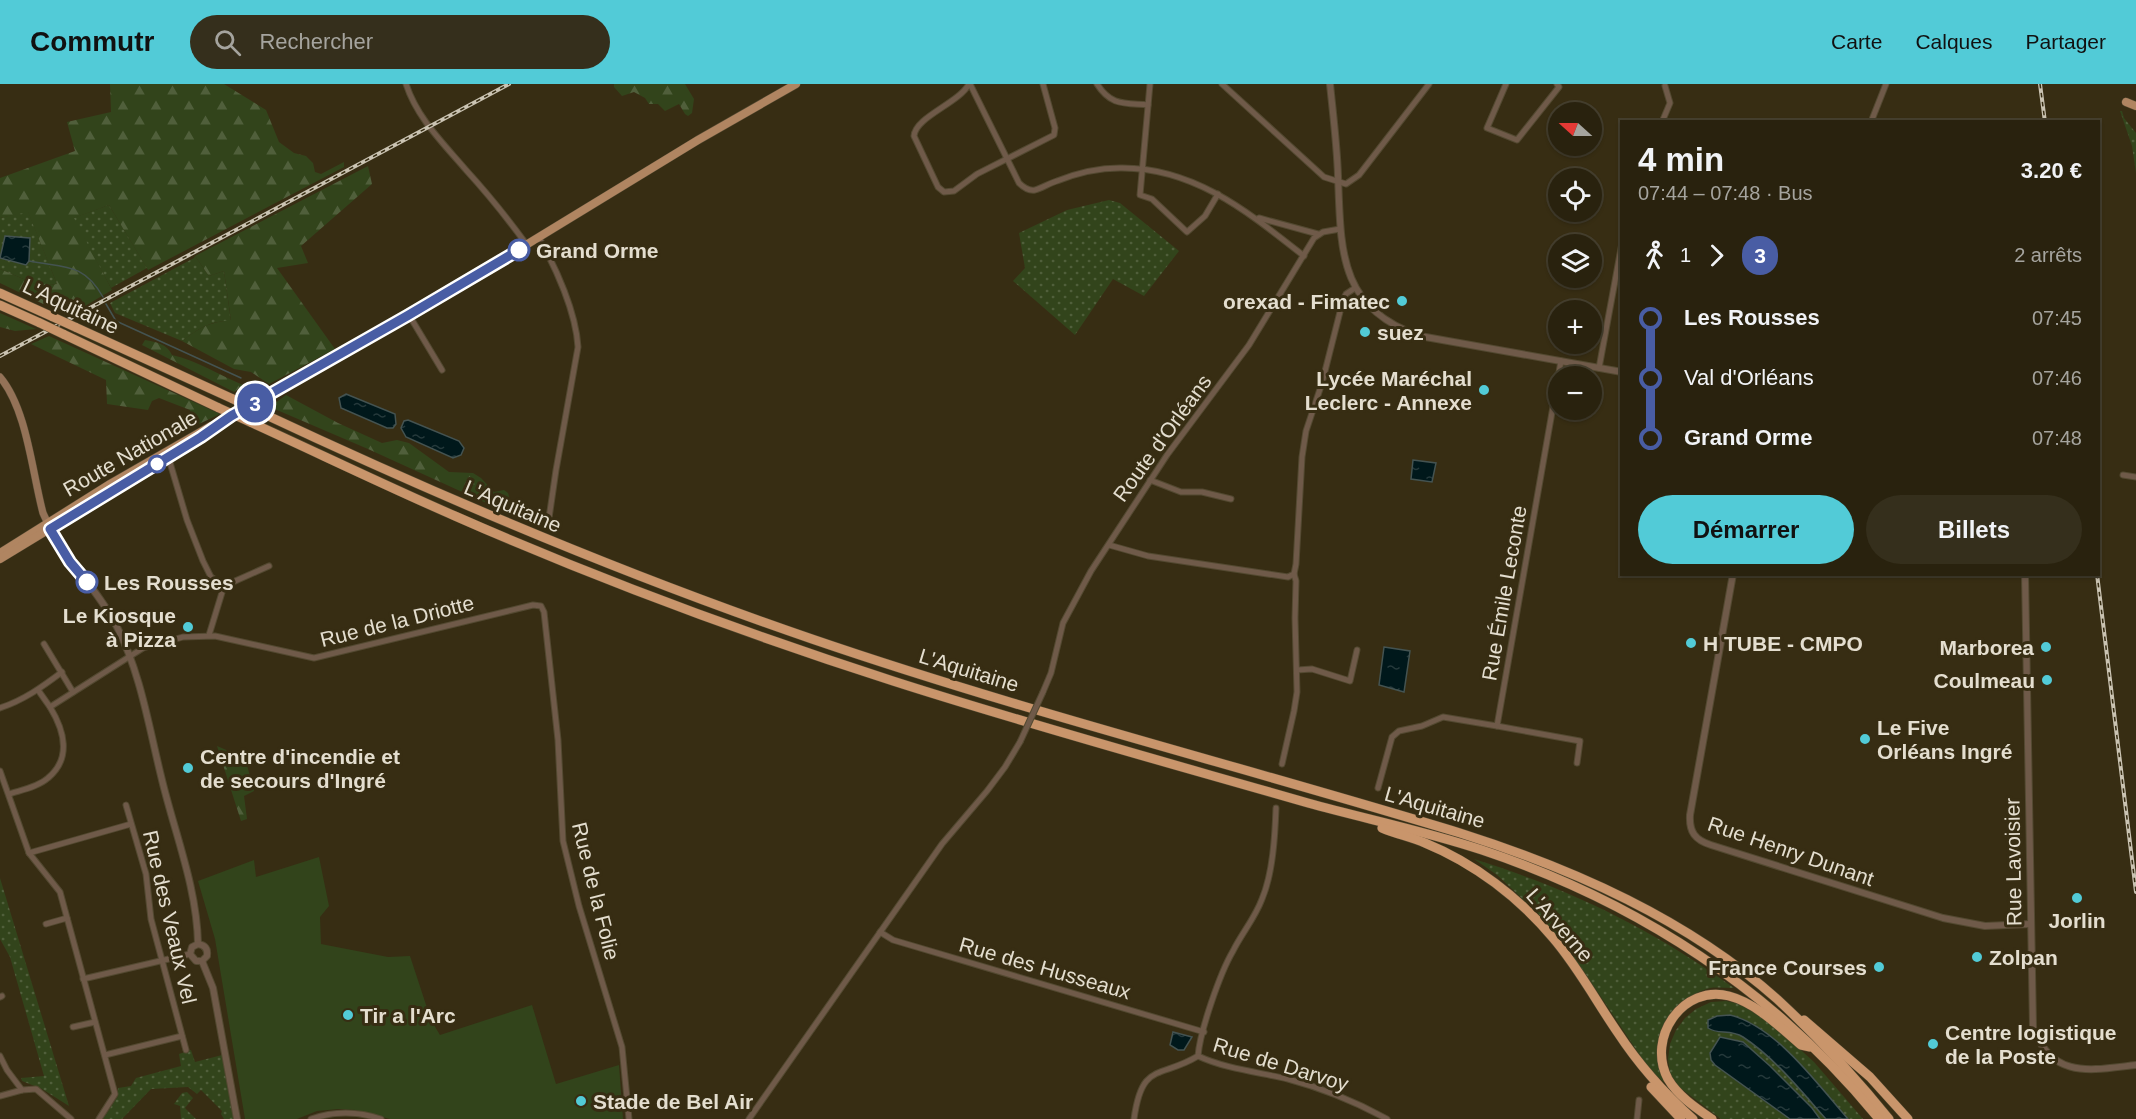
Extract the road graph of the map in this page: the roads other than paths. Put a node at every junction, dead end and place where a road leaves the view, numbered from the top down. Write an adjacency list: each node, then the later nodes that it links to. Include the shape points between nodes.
1 (406, 84): 27 (street, via 429,127)
2 (796, 84): 26 (main road)
3 (970, 84): 19 (street); 19 (street, via 963,94 915,130 914,136 938,187 944,192 954,191 977,174)
4 (1043, 84): 19 (street, via 1054,135)
5 (1097, 84): 16 (street, via 1115,102)
6 (1150, 84): 16 (street)
7 (1222, 84): 21 (street, via 1324,177)
8 (1330, 84): 21 (street)
9 (1429, 84): 21 (street, via 1359,175 1351,182)
10 (1506, 84): 11 (street, via 1487,128 1517,140 1559,87)
11 (1557, 84)
12 (1886, 84): 18 (street)
13 (1665, 86): 17 (street, via 1670,103)
14 (2126, 101): 15 (main road)
15 (2136, 104)
16 (1148, 105): 20 (street)
17 (1663, 120)
18 (1872, 120)
19 (1007, 160): 20 (street, via 1019,183 1032,190 1085,172)
20 (1141, 169): 22 (street, via 1183,178); 22 (street, via 1140,195 1152,200 1187,232 1205,216)
21 (1338, 182): 24 (street)
22 (1218, 194): 23 (street)
23 (1257, 218): 25 (street); 29 (street)
24 (1340, 229): 25 (street); 30 (street, via 1345,261)
25 (1318, 234): 29 (street, Route d'Orléans)
26 (538, 238): 27 (main road); 48 (street, via 570,309 579,347)
27 (527, 245): 33 (main road)
28 (1620, 254): 36 (street)
29 (1304, 256): 46 (street, Route d'Orléans, via 1249,345)
30 (1355, 288): 34 (street, via 1376,313 1405,331); 54 (street, via 1343,300 1306,431)
31 (0, 293): 89 (highway, L'Aquitaine, bridge, via 418,485 558,545 775,626 997,698 1439,826 1540,860 1599,885 1664,920)
32 (0, 305): 77 (highway, L'Aquitaine, bridge, via 496,534 730,626 1032,724)
33 (409, 315): 38 (street); 41 (main road)
34 (1561, 361): 35 (street); 69 (street, Rue Émile Leconte)
35 (1588, 366)
36 (1599, 366)
37 (1602, 369): 39 (street)
38 (442, 370)
39 (1620, 372)
40 (0, 377): 49 (main road, via 17,408)
41 (231, 416): 42 (main road, Route Nationale); 43 (main road, Route Nationale)
42 (170, 448): 43 (street); 49 (main road, Route Nationale)
43 (168, 457): 49 (main road, Route Nationale); 57 (street, via 203,561 211,577)
44 (2123, 474): 45 (street)
45 (2136, 477)
46 (1150, 480): 47 (street, via 1180,492); 50 (street, Route d'Orléans)
47 (1231, 499)
48 (549, 518)
49 (48, 526): 51 (main road, Route Nationale); 52 (main road, Route Nationale); 62 (street, via 107,610)
50 (1109, 544): 54 (street, via 1196,564); 83 (street, Route d'Orléans, bridge, via 1068,611 1051,673 1020,742 998,778 942,844)
51 (0, 553)
52 (0, 559)
53 (269, 566): 57 (street)
54 (1293, 574): 63 (street)
55 (1733, 576): 82 (street, Rue Henry Dunant, via 1690,815 1695,837 1943,918 1985,926)
56 (2025, 576): 82 (street, Rue Lavoisier)
57 (224, 586): 59 (street)
58 (533, 605): 59 (street, Rue de la Driotte, via 314,658); 109 (street, Rue de la Folie, via 541,606 544,612 558,740 564,850 622,1047)
59 (209, 635): 62 (street, Rue de la Driotte, via 155,644)
60 (44, 644): 64 (street)
61 (1357, 650): 63 (street, via 1350,681 1312,669)
62 (130, 656): 66 (street, Rue de la Driotte); 84 (street, via 196,910)
63 (1297, 670): 71 (street, via 1296,701)
64 (62, 672): 65 (street); 66 (street)
65 (38, 690): 67 (street); 68 (street)
66 (73, 692): 67 (street, Rue de la Driotte)
67 (50, 707): 74 (street, via 65,743 60,764 48,779)
68 (0, 708)
69 (1497, 726): 70 (street, via 1580,741); 73 (street, via 1443,717 1399,731 1392,736)
70 (1577, 763)
71 (1282, 764)
72 (0, 771): 74 (street)
73 (1378, 788)
74 (9, 794): 79 (street)
75 (126, 805): 78 (street, Rue des Veaux Vel)
76 (1276, 808): 93 (street, via 1266,890 1229,958)
77 (1352, 815): 90 (highway, L'Arverne, via 1439,850 1505,891 1555,939); 95 (highway, L'Aquitaine, via 1487,852 1557,877 1614,904 1720,968 1777,1013)
78 (132, 824): 79 (street); 86 (street, Rue des Veaux Vel)
79 (29, 853): 80 (street, via 60,892)
80 (67, 918): 81 (street); 88 (street)
81 (46, 924)
82 (2030, 924): 100 (street, Rue Lavoisier, via 2032,1020 2047,1052 2077,1069)
83 (880, 932): 93 (street, Rue des Husseaux, via 893,940); 110 (street, Route d'Orléans)
84 (198, 944): 85 (street); 87 (street, via 207,950)
85 (190, 954): 86 (street); 87 (street, via 196,961)
86 (162, 961): 88 (street); 94 (street, Rue des Veaux Vel)
87 (202, 961): 106 (street, via 213,988)
88 (83, 979): 91 (street)
89 (1777, 999): 118 (highway, L'Aquitaine); 119 (highway, via 1832,1042)
90 (1609, 1019): 114 (highway, via 1613,1034 1627,1055); 115 (highway, L'Arverne, via 1653,1080)
91 (95, 1022): 92 (street); 98 (street)
92 (73, 1027)
93 (1204, 1032): 99 (street)
94 (182, 1036): 96 (street, Rue des Veaux Vel); 98 (street, Rue des Veaux Vel)
95 (1813, 1048): 116 (highway, via 1801,1045 1737,998 1707,994 1689,1002 1675,1014 1664,1033 1661,1056 1668,1078 1683,1097); 117 (highway, L'Aquitaine)
96 (186, 1050)
97 (0, 1056): 101 (street)
98 (105, 1056): 105 (street, via 115,1094)
99 (1198, 1056): 111 (street, via 1147,1080); 112 (street, Rue de Darvoy, via 1290,1080 1359,1104)
100 (2136, 1065)
101 (22, 1090): 102 (street); 104 (street, via 36,1089)
102 (0, 1096)
103 (1639, 1100): 113 (street)
104 (70, 1119)
105 (99, 1119)
106 (237, 1119)
107 (311, 1119): 108 (street, via 344,1113)
108 (381, 1119)
109 (629, 1119)
110 (748, 1119)
111 (1134, 1119)
112 (1387, 1119)
113 (1637, 1119)
114 (1681, 1119)
115 (1693, 1119)
116 (1712, 1119)
117 (1879, 1119)
118 (1889, 1119)
119 (1908, 1119)

